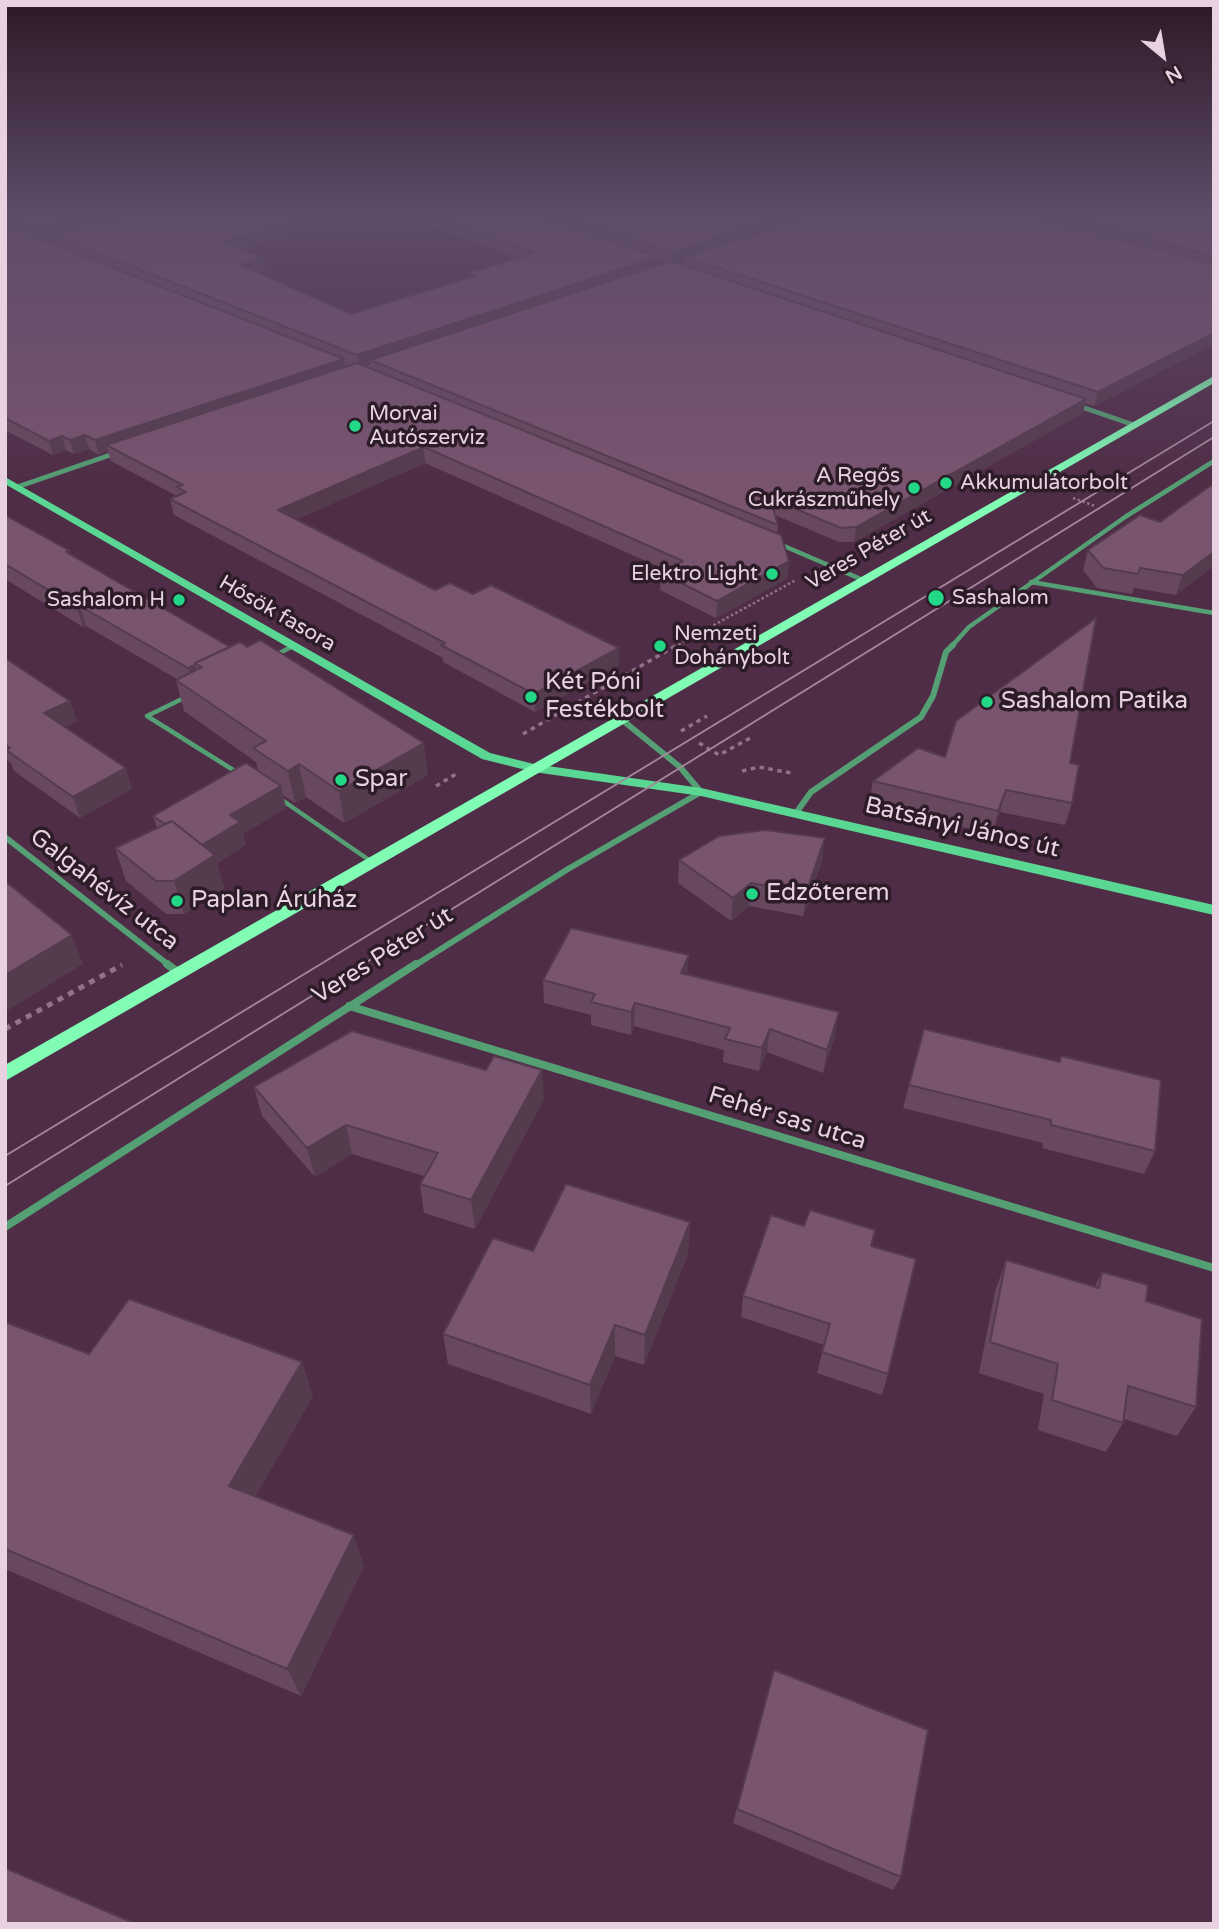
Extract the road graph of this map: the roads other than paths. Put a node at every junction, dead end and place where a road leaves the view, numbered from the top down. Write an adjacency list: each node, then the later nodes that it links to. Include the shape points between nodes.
1 (1214, 379): 3 (main road, Veres Péter út)
2 (1074, 405): 3 (street)
3 (1134, 425): 9 (main road, Veres Péter út)
4 (119, 452): 7 (street)
5 (1214, 461): 10 (street)
6 (5, 480): 7 (street, Hősök fasora)
7 (17, 487): 12 (street, Hősök fasora)
8 (764, 538): 9 (street)
9 (863, 580): 15 (main road, Veres Péter út)
10 (1030, 582): 11 (street); 20 (street, via 969,627 946,652 921,718 811,792)
11 (1214, 613)
12 (293, 646): 13 (lane); 16 (street, Hősök fasora, via 475,751)
13 (269, 658)
14 (196, 693): 17 (lane, via 147,716)
15 (621, 719): 16 (main road, Veres Péter út); 18 (street, via 680,767)
16 (534, 768): 18 (street, Hősök fasora); 22 (main road, Veres Péter út)
17 (245, 777)
18 (701, 792): 20 (street, Batsányi János út); 25 (street, Veres Péter út)
19 (278, 797): 22 (lane)
20 (796, 813): 23 (street, Batsányi János út)
21 (5, 837): 24 (street, Galgahévíz utca)
22 (372, 862): 24 (main road, Veres Péter út)
23 (1214, 910)
24 (179, 974): 26 (main road, Veres Péter út)
25 (349, 1006): 27 (street, Veres Péter út); 28 (street, Fehér sas utca)
26 (5, 1074)
27 (5, 1227)
28 (1214, 1268)

